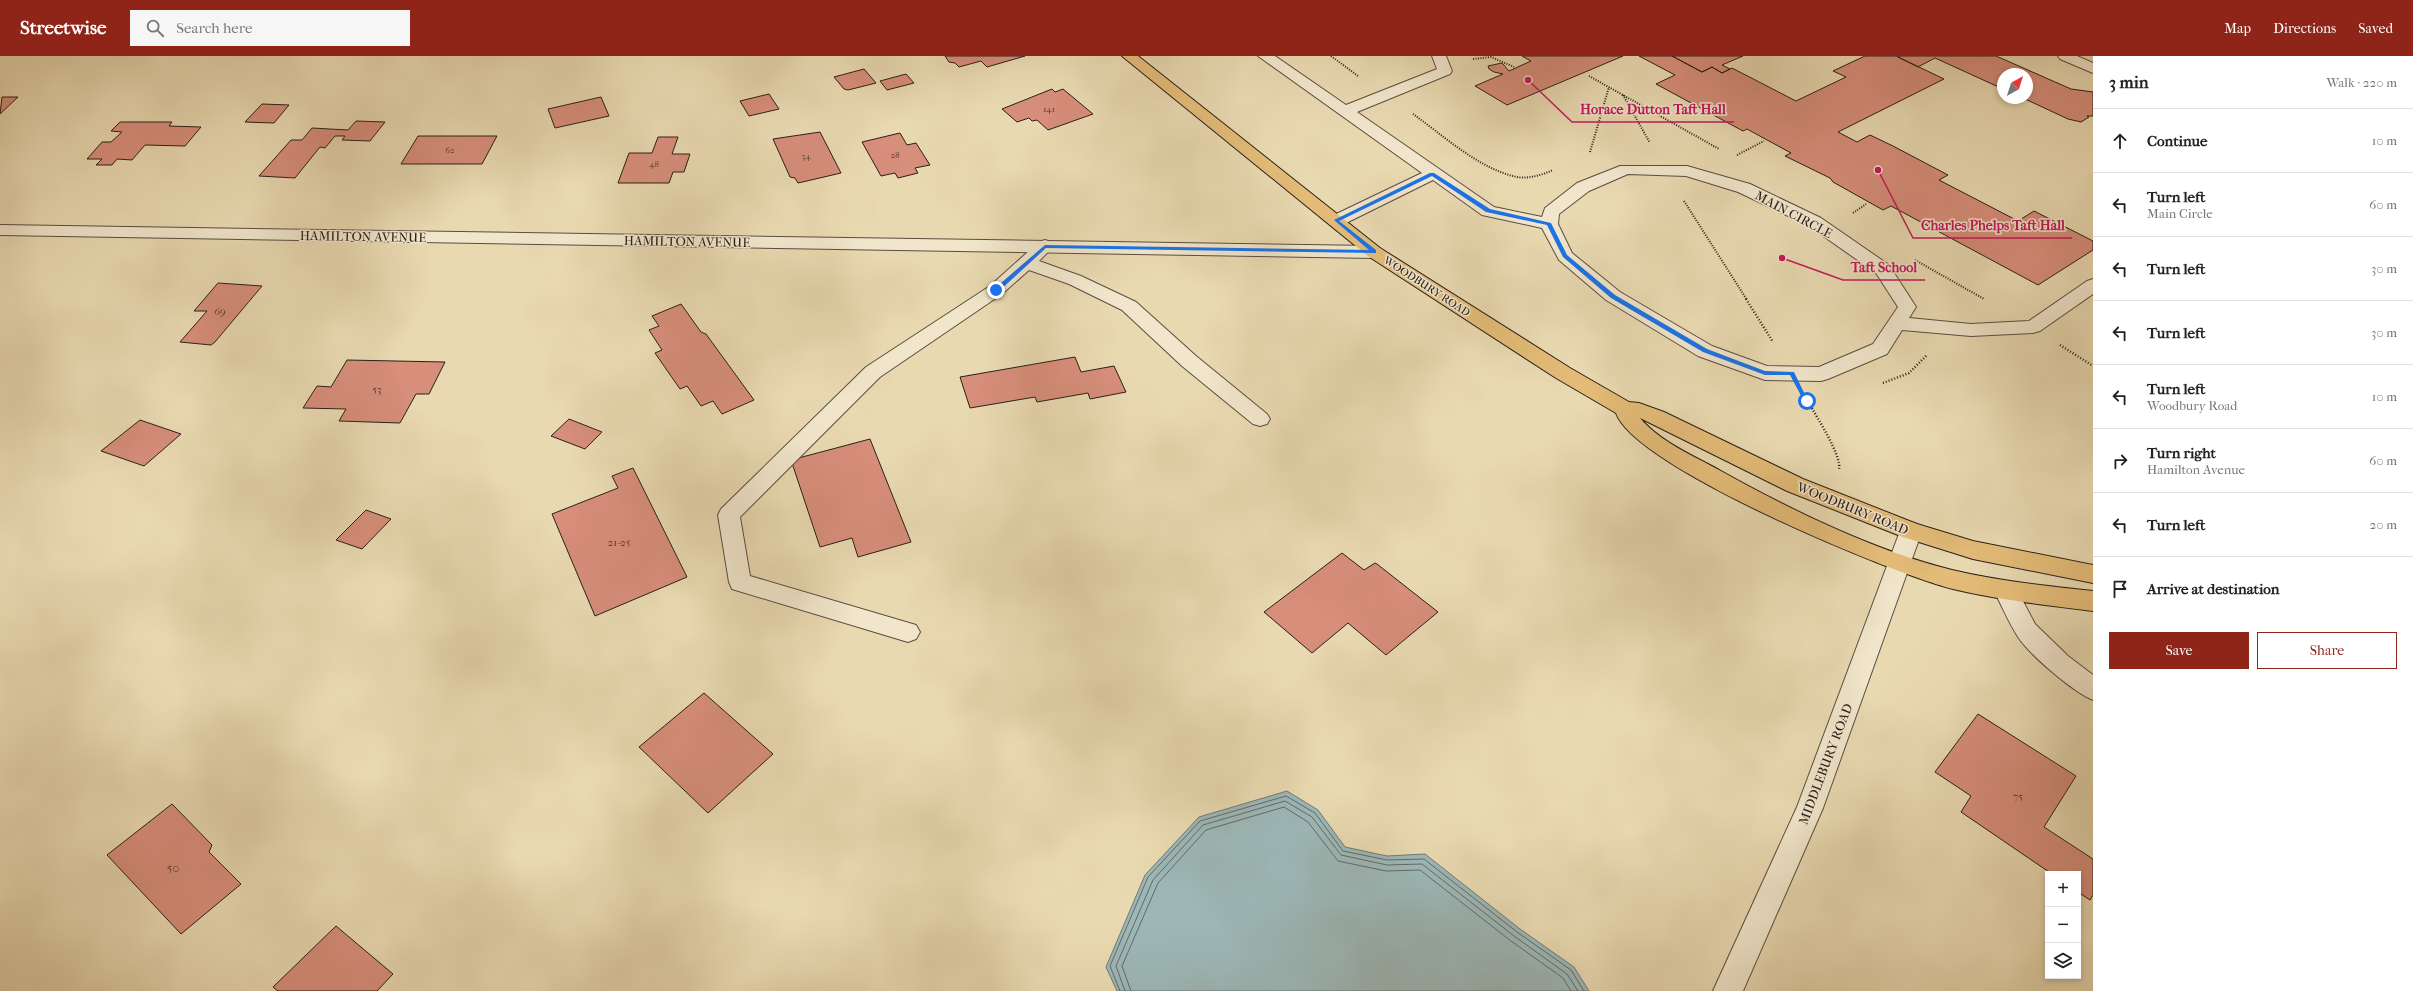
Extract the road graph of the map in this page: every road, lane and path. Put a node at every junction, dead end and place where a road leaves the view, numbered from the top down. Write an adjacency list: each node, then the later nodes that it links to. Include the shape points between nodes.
1 (1128, 56): 22 (main road, WOODBURY ROAD)
2 (1292, 56): 7 (street)
3 (1331, 56): 11 (path)
4 (1439, 56): 11 (street, via 1445,71)
5 (1468, 56): 8 (path, via 1475,60 1491,57)
6 (2065, 56): 9 (street)
7 (1269, 59): 13 (street)
8 (1514, 67)
9 (2093, 69)
10 (1610, 87): 15 (path)
11 (1385, 95): 13 (street); 19 (path, via 1494,168 1518,177 1542,175)
12 (1623, 95): 20 (path)
13 (1344, 112): 21 (street)
14 (1764, 141): 18 (path)
15 (1590, 153): 16 (path); 17 (path)
16 (1583, 156)
17 (1596, 156)
18 (1733, 157)
19 (1556, 169)
20 (1665, 170): 23 (street, MAIN CIRCLE, via 1626,169 1583,187 1551,212); 29 (street, MAIN CIRCLE, via 1687,171 1744,188 1815,222 1883,269 1907,307); 30 (path)
21 (1432, 174): 22 (street); 23 (street, via 1488,211)
22 (1336, 221): 26 (main road, WOODBURY ROAD)
23 (1549, 224): 30 (street, MAIN CIRCLE, via 1565,256 1613,296 1705,351 1765,373)
24 (0, 230): 25 (street, HAMILTON AVENUE)
25 (1045, 246): 26 (street, HAMILTON AVENUE); 27 (street)
26 (1374, 252): 31 (main road, WOODBURY ROAD, via 1563,373)
27 (1026, 263): 32 (street, via 1075,280 1129,306); 39 (street, via 996,290 873,372 729,515 740,582)
28 (2093, 285): 29 (street, via 2033,327 1971,330)
29 (1897, 323): 30 (street, MAIN CIRCLE, via 1880,348 1821,374)
30 (1792, 373): 33 (path, via 1832,444 1840,465)
31 (1625, 409): 34 (main road, WOODBURY ROAD, via 1639,410 1657,417 1795,485); 35 (main road, WOODBURY ROAD, via 1628,418 1640,432 1692,464 1823,532)
32 (1260, 419)
33 (1838, 472)
34 (1911, 531): 35 (street, MIDDLEBURY ROAD); 36 (main road, WOODBURY ROAD, via 1973,550)
35 (1899, 562): 37 (main road, WOODBURY ROAD, via 1951,579); 41 (street, MIDDLEBURY ROAD, via 1810,808)
36 (2093, 574)
37 (2006, 591): 38 (main road, WOODBURY ROAD); 40 (street, via 2027,631 2059,663)
38 (2093, 601)
39 (908, 632)
40 (2093, 689)
41 (1728, 991)

